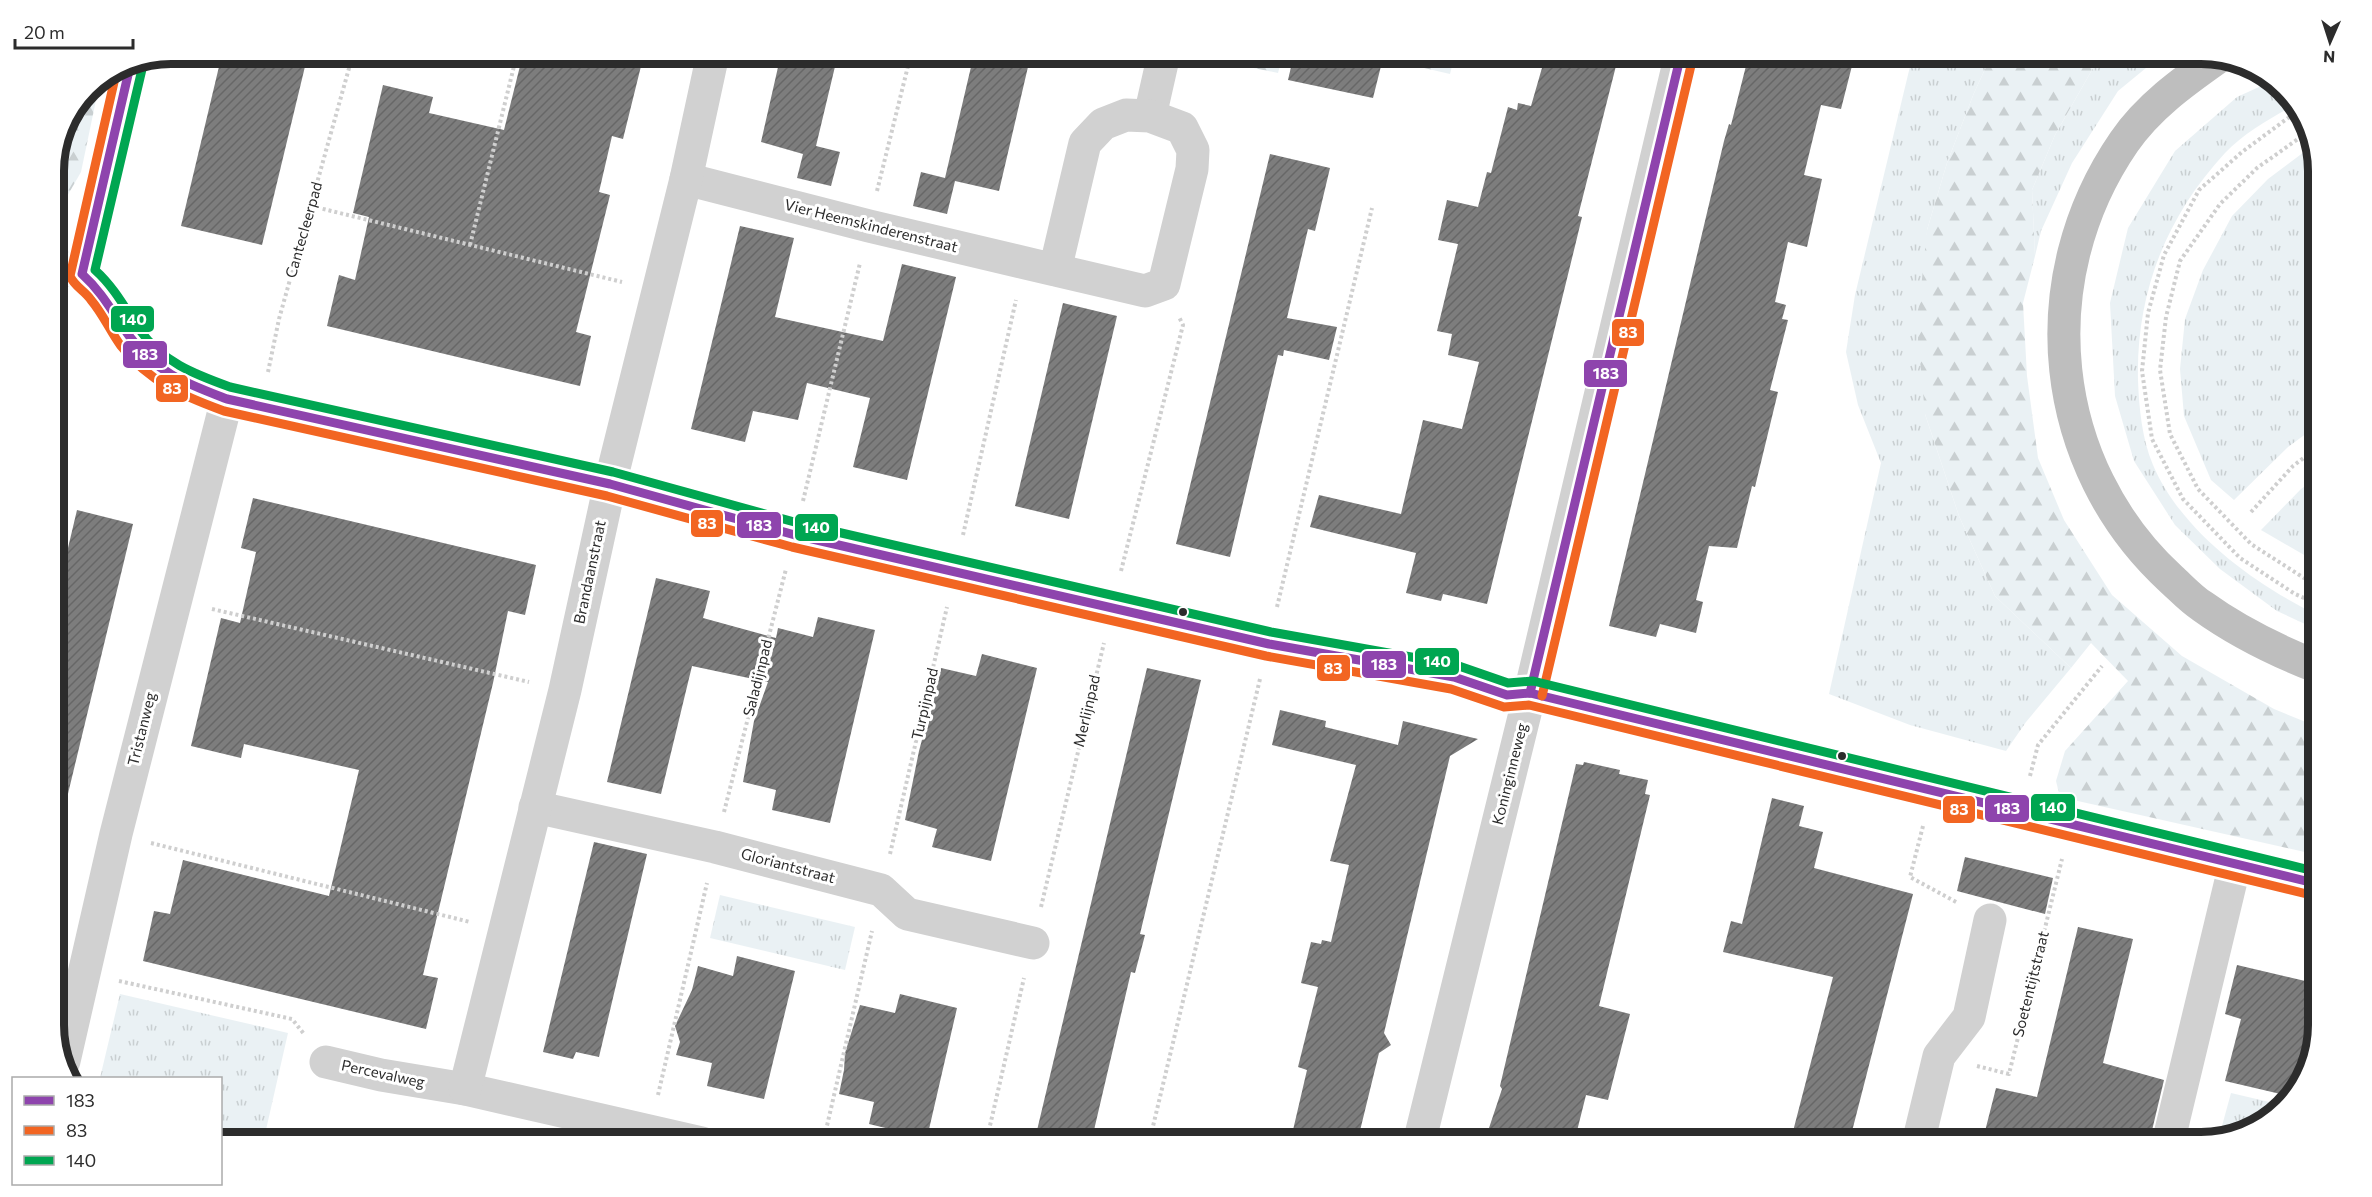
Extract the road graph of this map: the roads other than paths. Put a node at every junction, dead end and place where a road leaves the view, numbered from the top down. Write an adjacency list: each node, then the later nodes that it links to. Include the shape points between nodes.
1 (711, 64): 7 (street, Brandaanstraat)
2 (1162, 64): 6 (street)
3 (1679, 64): 13 (street, Koninginneweg)
4 (2208, 64): 12 (highway, via 2170,91 2124,141 2090,201 2068,273 2062,335 2072,408 2098,483 2152,562 2201,606 2270,648)
5 (127, 74): 9 (street)
6 (1149, 116): 8 (street, via 1126,115 1103,124 1085,143); 8 (street, Vier Heemskinderenstraat, via 1182,128 1193,150 1192,169 1164,284 1145,291)
7 (686, 179): 8 (street, Vier Heemskinderenstraat); 11 (street, Brandaanstraat)
8 (1040, 267)
9 (68, 269): 10 (street, via 100,291 130,339 153,362 179,381)
10 (227, 399): 11 (street); 19 (street, Tristanweg, via 116,834)
11 (610, 484): 13 (street, via 795,535 1289,649 1454,677 1507,695); 14 (street, Brandaanstraat)
12 (2308, 663)
13 (1530, 693): 15 (street); 23 (street, Koninginneweg)
14 (535, 807): 18 (street, Gloriantstraat, via 715,847 881,890 907,914); 21 (street, Brandaanstraat)
15 (2235, 864): 16 (street); 25 (street)
16 (2308, 882)
17 (1990, 920): 24 (street, via 1969,1017 1939,1056)
18 (1032, 943)
19 (67, 1047)
20 (326, 1062): 21 (street, Percevalweg)
21 (465, 1089): 22 (street, Percevalweg)
22 (654, 1132)
23 (1422, 1132)
24 (1921, 1132)
25 (2171, 1132)

